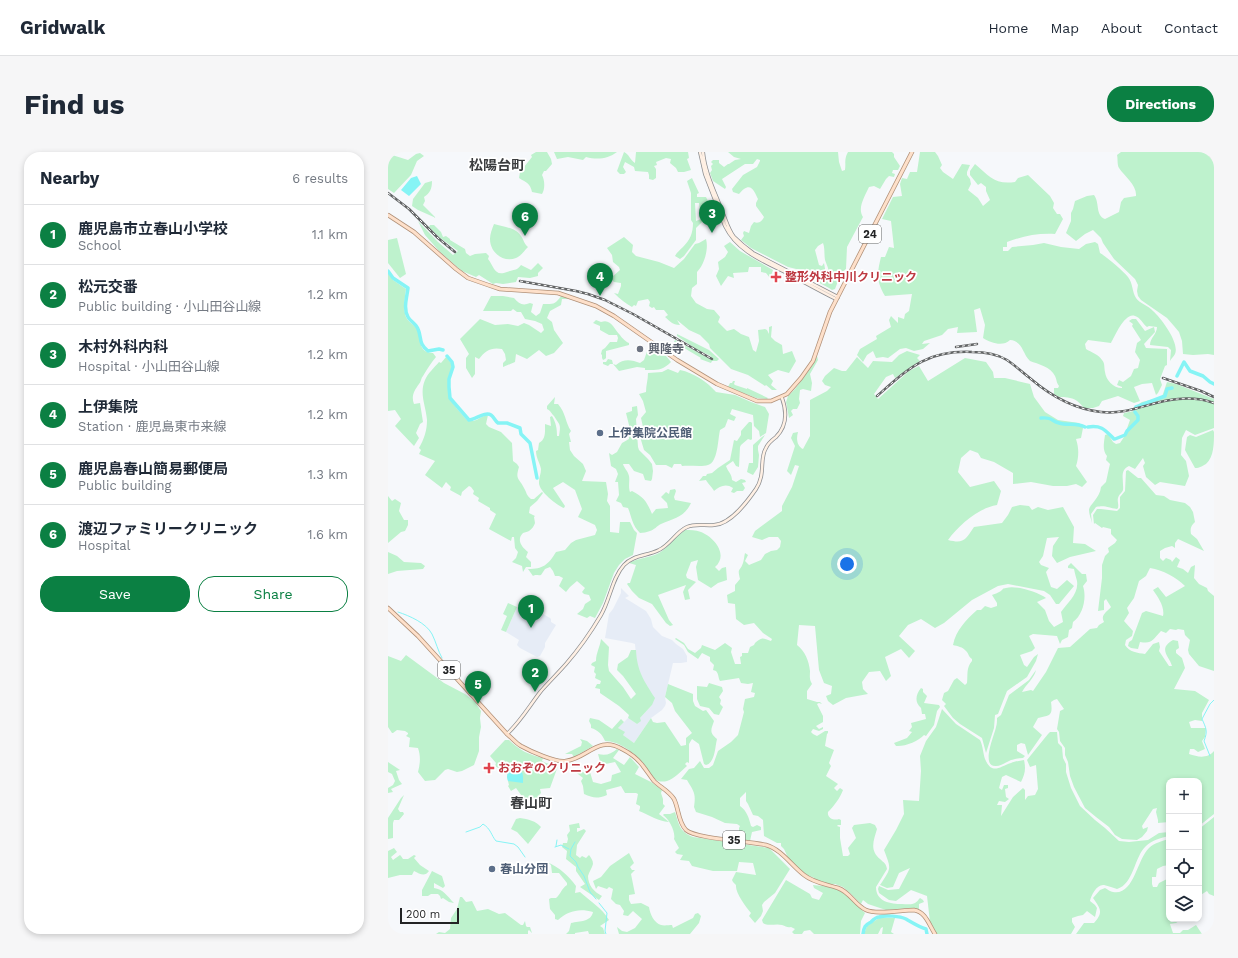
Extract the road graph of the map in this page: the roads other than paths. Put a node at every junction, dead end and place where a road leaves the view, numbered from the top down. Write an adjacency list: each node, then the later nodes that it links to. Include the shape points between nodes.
1 (702, 152): 6 (main road, via 728,226 741,246)
2 (912, 152): 6 (main road, 24)
3 (1209, 152): 4 (highway)
4 (1214, 158)
5 (388, 215): 7 (main road, via 414,232 468,278 500,289 558,293 596,306 717,384 757,401 771,402)
6 (837, 298): 7 (main road, 24, via 813,361 793,388)
7 (782, 398): 9 (main road, via 785,422 782,430 765,448 756,490 727,521 715,525 686,527 661,549 635,558 623,566 617,575 604,611 581,645)
8 (388, 608): 9 (main road, 35, via 418,636)
9 (507, 734): 10 (main road, 35, via 523,747 562,762 574,759 601,745 617,746 637,758 652,778 670,794 688,831 698,835 772,847 808,878 842,889 866,910 920,912)
10 (935, 934)

